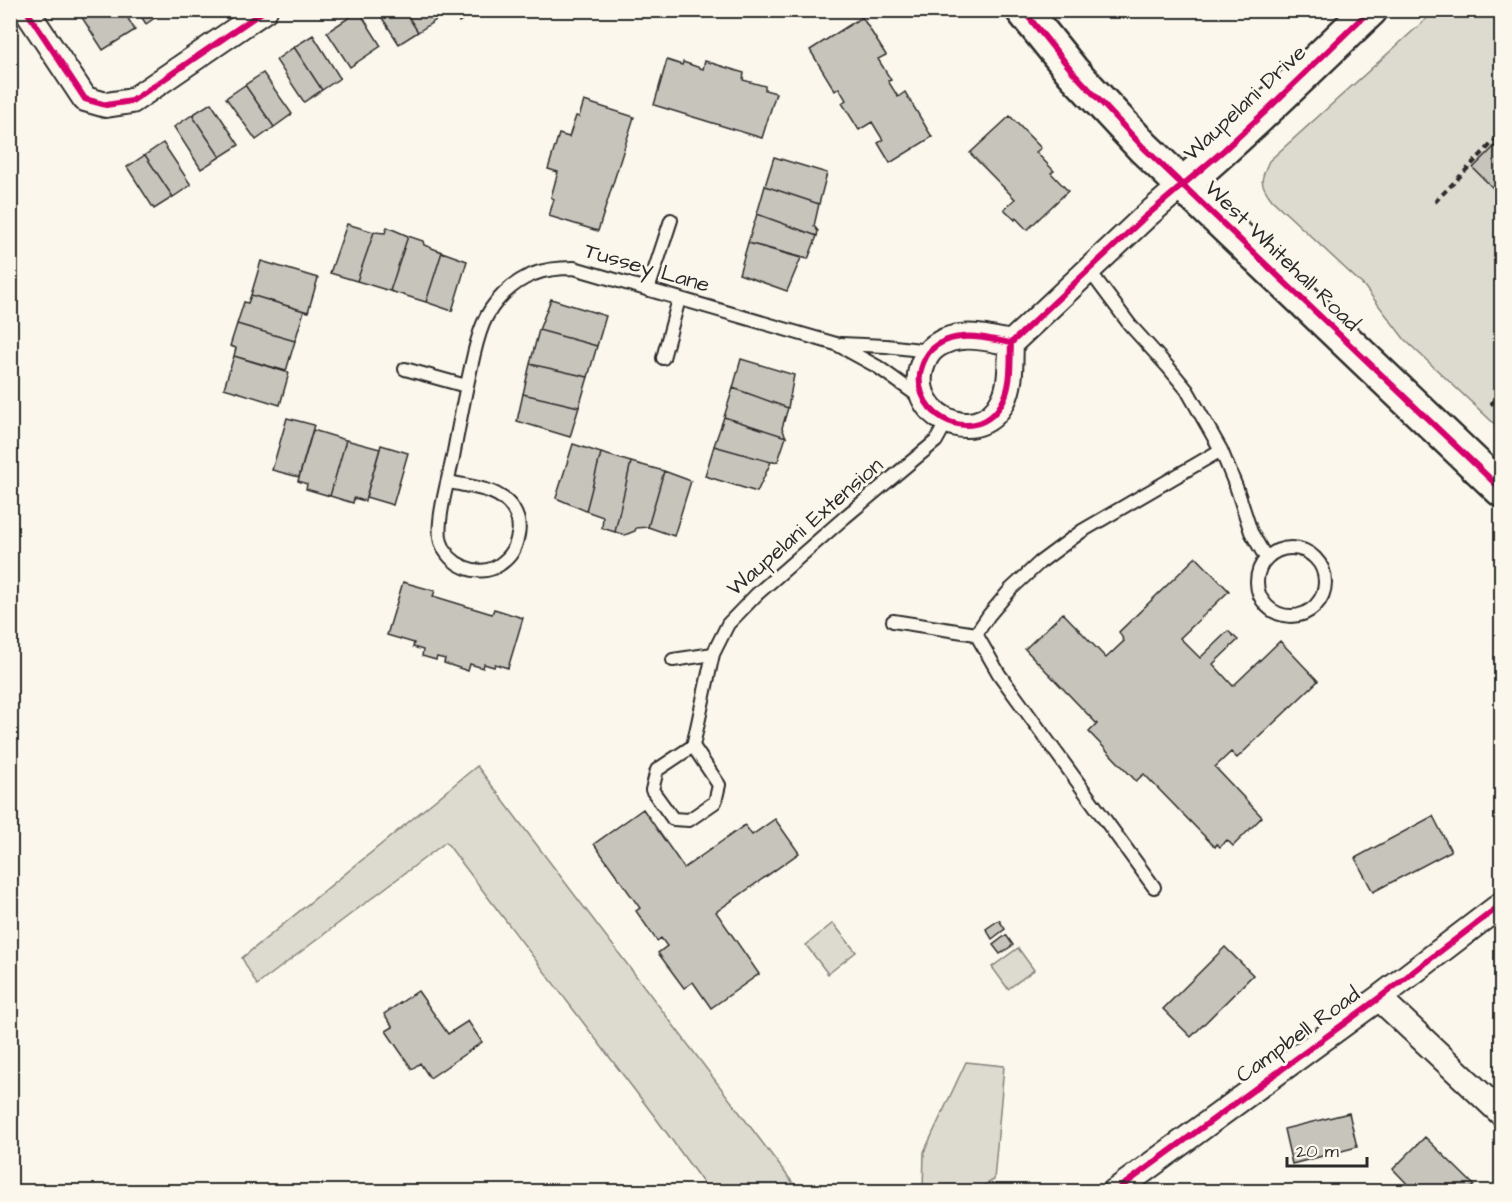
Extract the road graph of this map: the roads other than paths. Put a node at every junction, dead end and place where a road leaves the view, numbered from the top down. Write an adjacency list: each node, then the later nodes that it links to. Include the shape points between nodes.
1 (26, 10): 2 (street, via 85,99 106,105 132,101)
2 (265, 10)
3 (1023, 10): 5 (main road, West Whitehall Road, via 1073,72)
4 (1370, 10): 5 (main road, Waupelani Drive, via 1267,110)
5 (1182, 185): 7 (street, Waupelani Drive); 20 (main road, West Whitehall Road)
6 (670, 220): 8 (lane)
7 (1089, 270): 10 (street, Waupelani Drive); 18 (lane, via 1130,325 1187,390)
8 (648, 290): 9 (lane, Tussey Lane); 15 (lane, Tussey Lane, via 574,268 534,274 505,292 484,321)
9 (679, 299): 11 (lane, Tussey Lane); 13 (lane)
10 (1011, 342): 12 (street, via 960,337); 17 (street, via 1008,385 997,411 976,424)
11 (836, 344): 12 (lane, Tussey Lane); 16 (lane, Tussey Lane, via 878,366)
12 (929, 351): 16 (street, via 920,376)
13 (663, 358)
14 (405, 369): 15 (lane)
15 (466, 386): 19 (lane, Tussey Lane)
16 (925, 401): 17 (street)
17 (947, 421): 24 (lane, Waupelani Extension, via 936,441 757,594 728,624)
18 (1221, 450): 21 (lane, via 1251,532); 23 (lane, via 1090,526 1039,563 1011,589)
19 (448, 482): 19 (lane, Tussey Lane, via 439,522 446,553 455,563 470,569 497,566 515,549 520,530 517,516 498,494)
20 (1502, 490)
21 (1266, 558): 21 (lane, via 1260,568 1257,590 1269,609 1290,617 1311,610 1319,602 1326,581 1317,560 1298,549 1286,548)
22 (893, 621): 23 (lane)
23 (976, 634): 27 (lane, via 999,674)
24 (713, 654): 25 (lane); 26 (lane, Waupelani Extension)
25 (673, 660)
26 (693, 746): 26 (lane, via 657,770 652,789 673,819 688,820 715,802 719,784)
27 (1155, 887)
28 (1502, 904): 29 (street, Campbell Road)
29 (1379, 998): 30 (street); 31 (street, Campbell Road)
30 (1502, 1114)
31 (1114, 1191)

